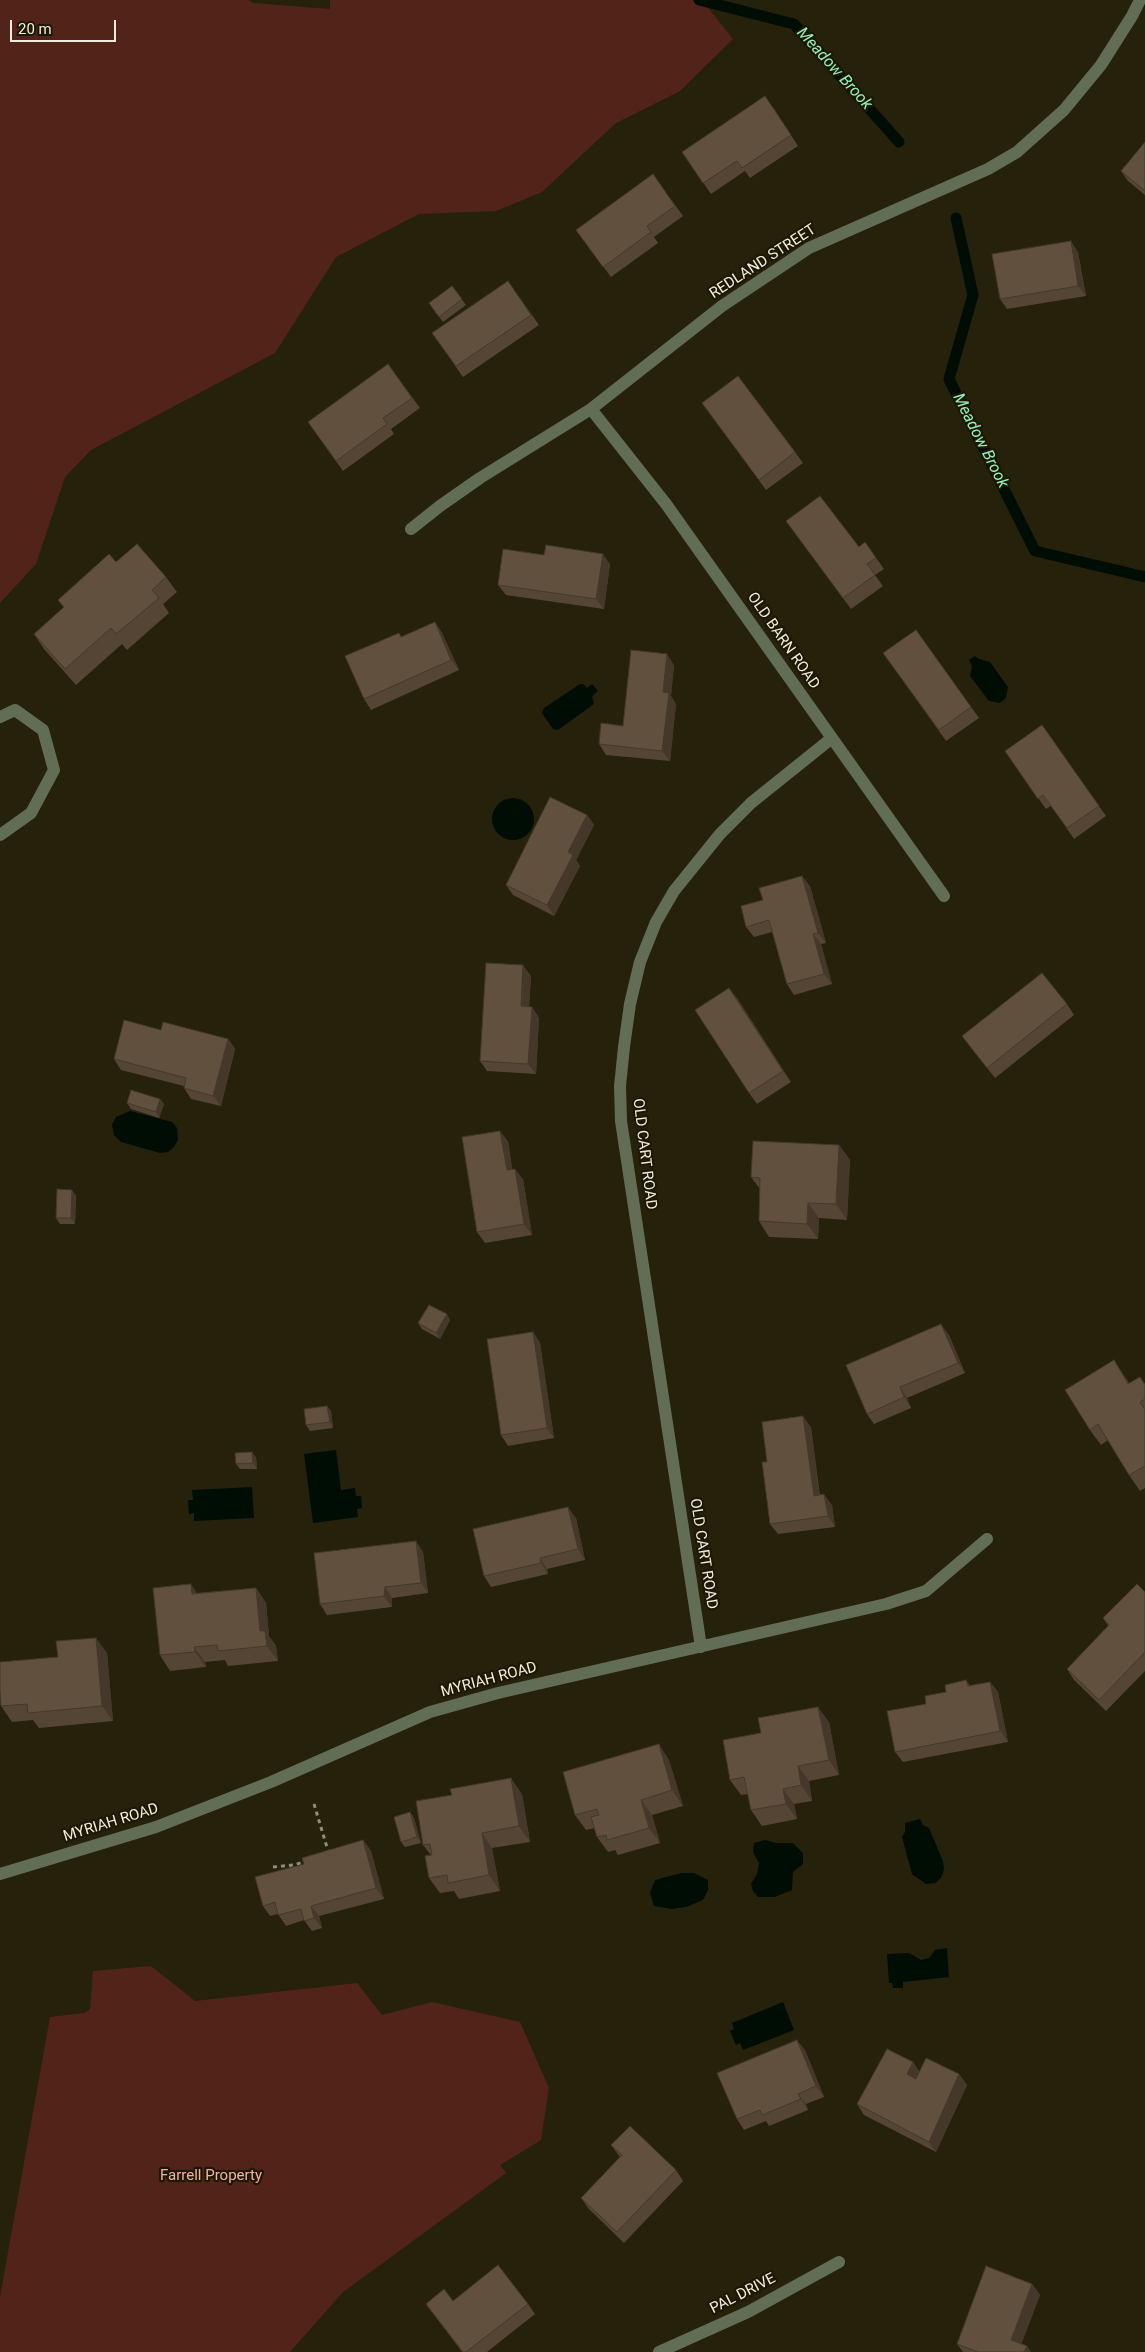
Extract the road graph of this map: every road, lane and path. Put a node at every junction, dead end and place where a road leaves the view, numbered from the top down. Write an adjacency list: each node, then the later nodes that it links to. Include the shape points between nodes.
1 (1140, 0): 2 (street, REDLAND STREET, via 1102,65 1064,110 1017,152 988,169 809,248 722,306)
2 (591, 409): 3 (street, REDLAND STREET, via 480,478); 5 (street, OLD BARN ROAD, via 666,504)
3 (411, 529)
4 (0, 717): 6 (street, via 15,710 43,730 54,770 31,813)
5 (832, 738): 7 (street, OLD BARN ROAD); 9 (street, OLD CART ROAD, via 751,803 720,834 674,891 656,922 640,962 625,1038 620,1086 621,1121)
6 (0, 835)
7 (944, 896)
8 (987, 1539): 9 (street, MYRIAH ROAD, via 926,1591 886,1604)
9 (701, 1647): 16 (street, MYRIAH ROAD, via 498,1693 430,1712 156,1828)
10 (314, 1804): 11 (path)
11 (329, 1854): 12 (path); 14 (path)
12 (320, 1856)
13 (312, 1859): 15 (path)
14 (332, 1862)
15 (273, 1867)
16 (0, 1874)
17 (839, 2262): 18 (street, PAL DRIVE, via 748,2312)
18 (659, 2352)

